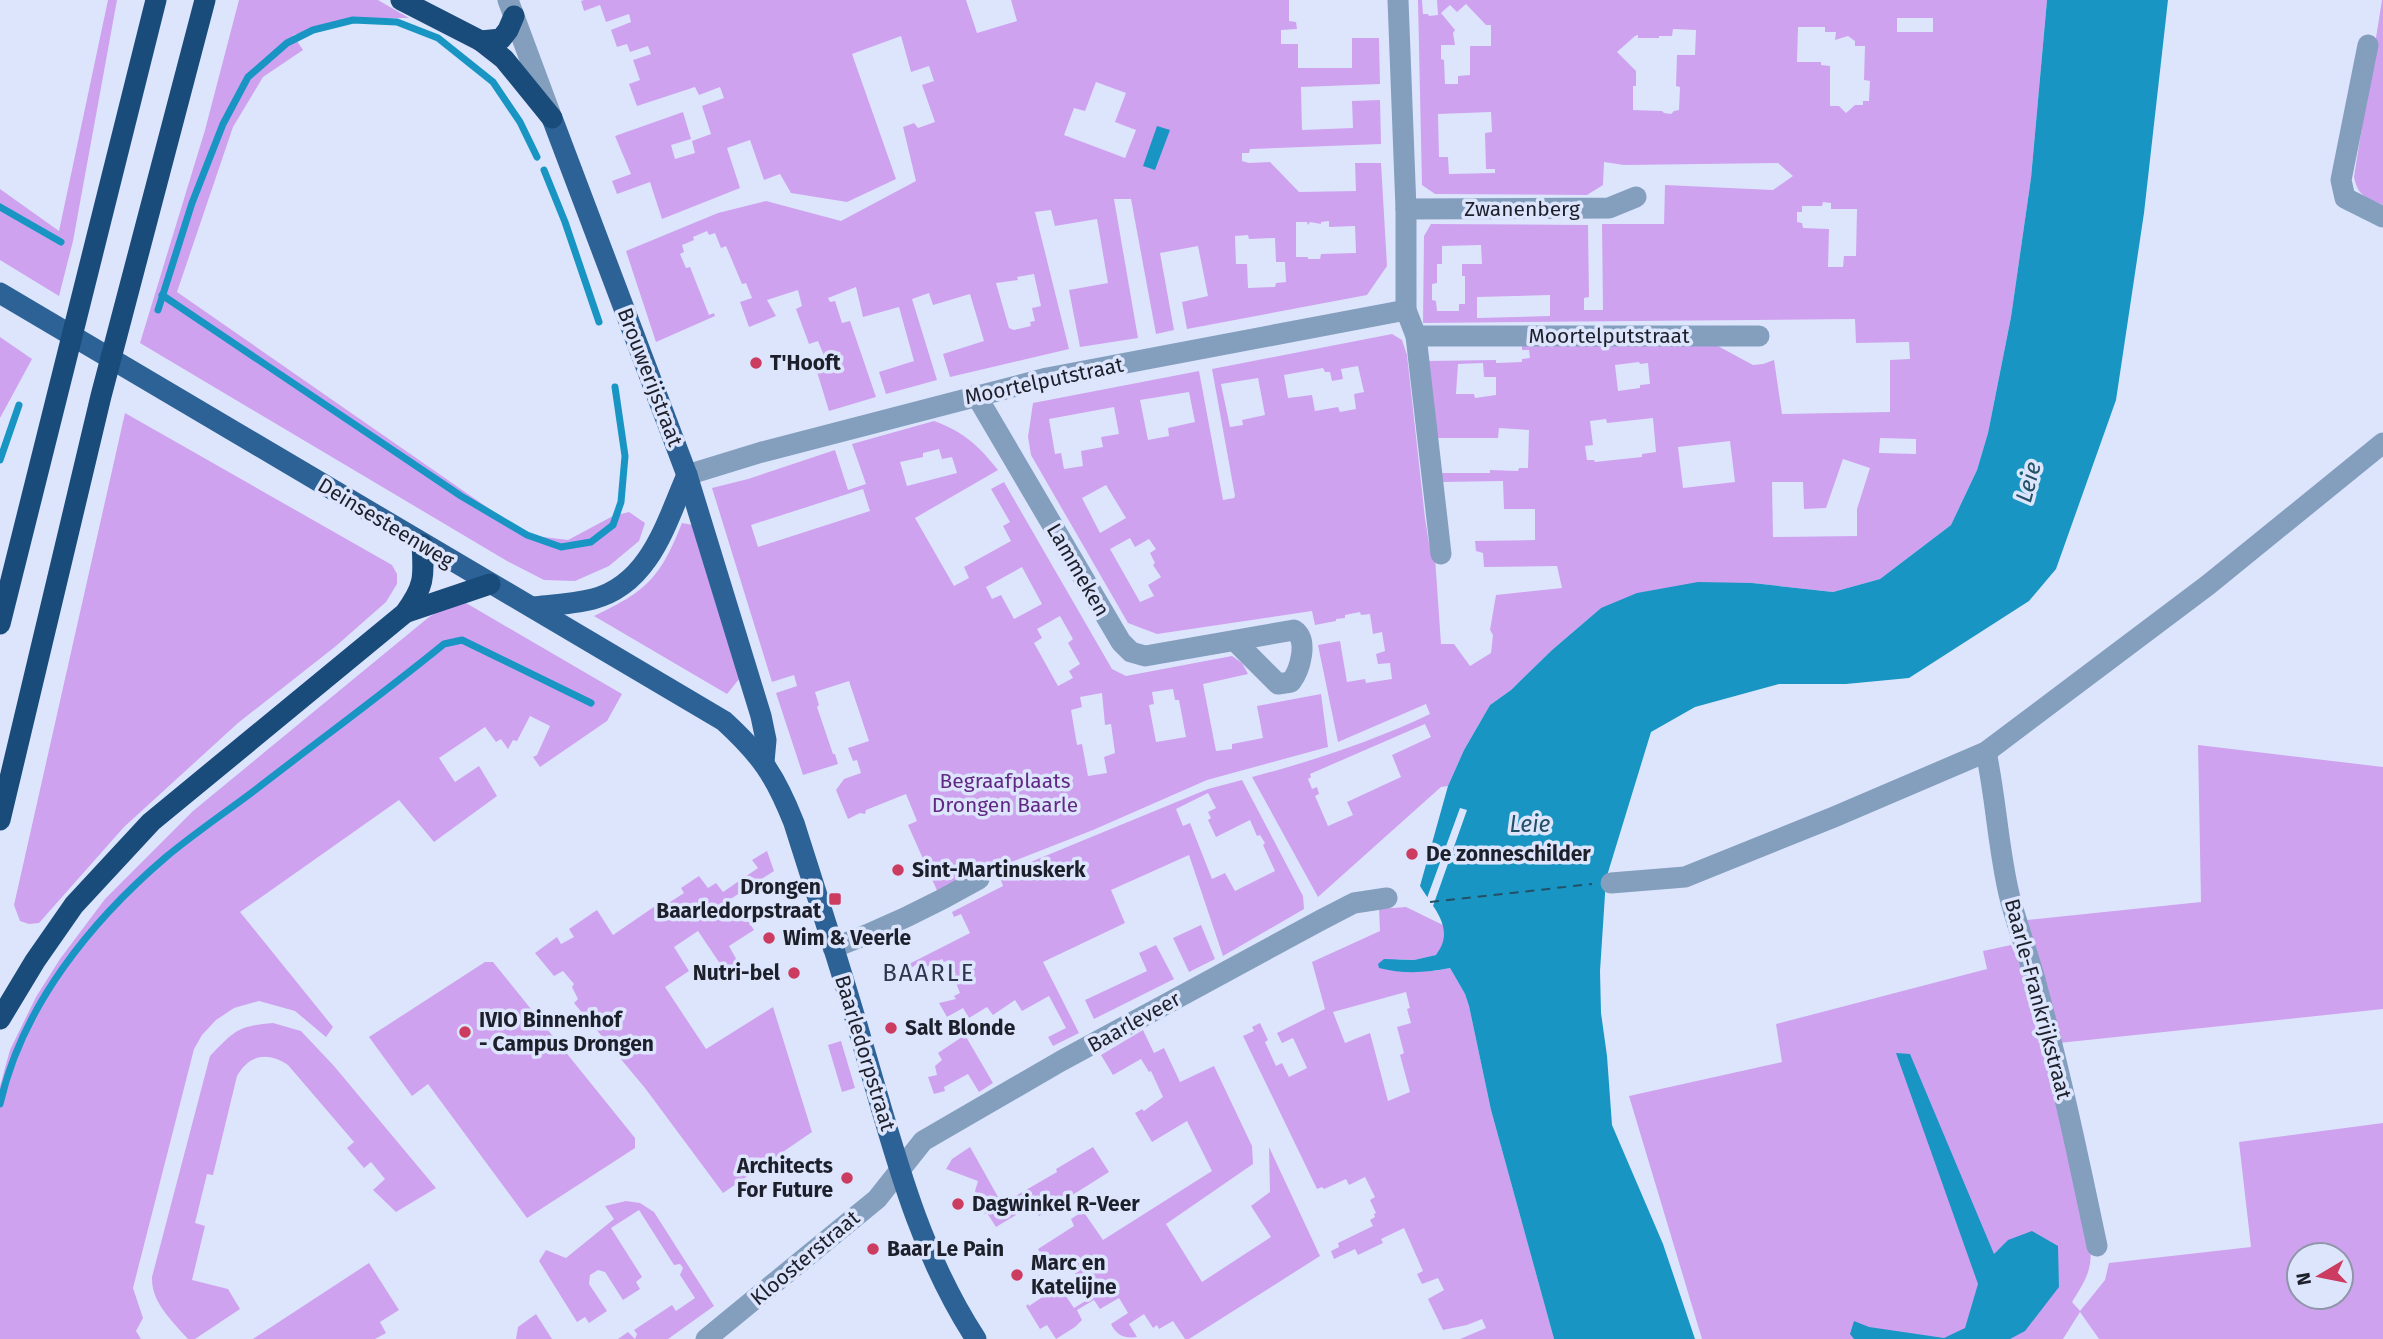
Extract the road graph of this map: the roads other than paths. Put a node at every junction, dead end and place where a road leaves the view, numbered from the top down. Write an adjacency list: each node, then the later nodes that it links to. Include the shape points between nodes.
1 (156, 0): 24 (highway)
2 (205, 0): 28 (highway, via 101,396)
3 (401, 0): 6 (highway)
4 (1398, 0): 10 (street)
5 (511, 8): 6 (highway, via 508,30 501,39); 8 (street, Brouwerijstraat)
6 (481, 41): 8 (highway, via 503,59)
7 (2368, 45): 11 (street, via 2342,180 2345,198)
8 (552, 118): 18 (main road, Brouwerijstraat)
9 (1636, 197): 10 (street, Zwanenberg, via 1609,208)
10 (1406, 209): 13 (street)
11 (2383, 216)
12 (0, 293): 19 (main road, Deinsesteenweg)
13 (1406, 310): 14 (street); 16 (street, Moortelputstraat)
14 (1416, 336): 15 (street, Moortelputstraat); 20 (street)
15 (1759, 336)
16 (976, 395): 18 (street, Moortelputstraat); 25 (street, Lammeken, via 1131,652 1145,656)
17 (2383, 443): 26 (street, via 2208,585)
18 (687, 475): 22 (main road, via 654,552 641,569 596,598); 27 (main road, Brouwerijstraat, via 761,716)
19 (422, 544): 21 (main road, Deinsesteenweg); 23 (highway, via 419,594)
20 (1441, 554)
21 (490, 584): 22 (main road, Deinsesteenweg); 23 (highway)
22 (534, 607): 27 (main road, Deinsesteenweg, via 724,721)
23 (405, 613): 33 (highway, via 151,822 74,905)
24 (0, 624)
25 (1234, 641)
26 (1986, 752): 30 (street, via 1685,877); 35 (street, Baarle-Frankrijkstraat, via 2010,896 2038,988)
27 (764, 762): 32 (main road, Baarledorpstraat, via 794,823)
28 (0, 820)
29 (979, 879): 32 (street, via 935,904)
30 (1611, 883)
31 (1387, 898): 34 (street, Baarleveer, via 1353,903 1062,1061 923,1141)
32 (833, 948): 34 (main road, Baarledorpstraat)
33 (0, 1020)
34 (899, 1173): 36 (street, Kloosterstraat, via 877,1199); 37 (main road, Baarledorpstraat, via 934,1267)
35 (2097, 1246)
36 (706, 1339)
37 (976, 1339)

